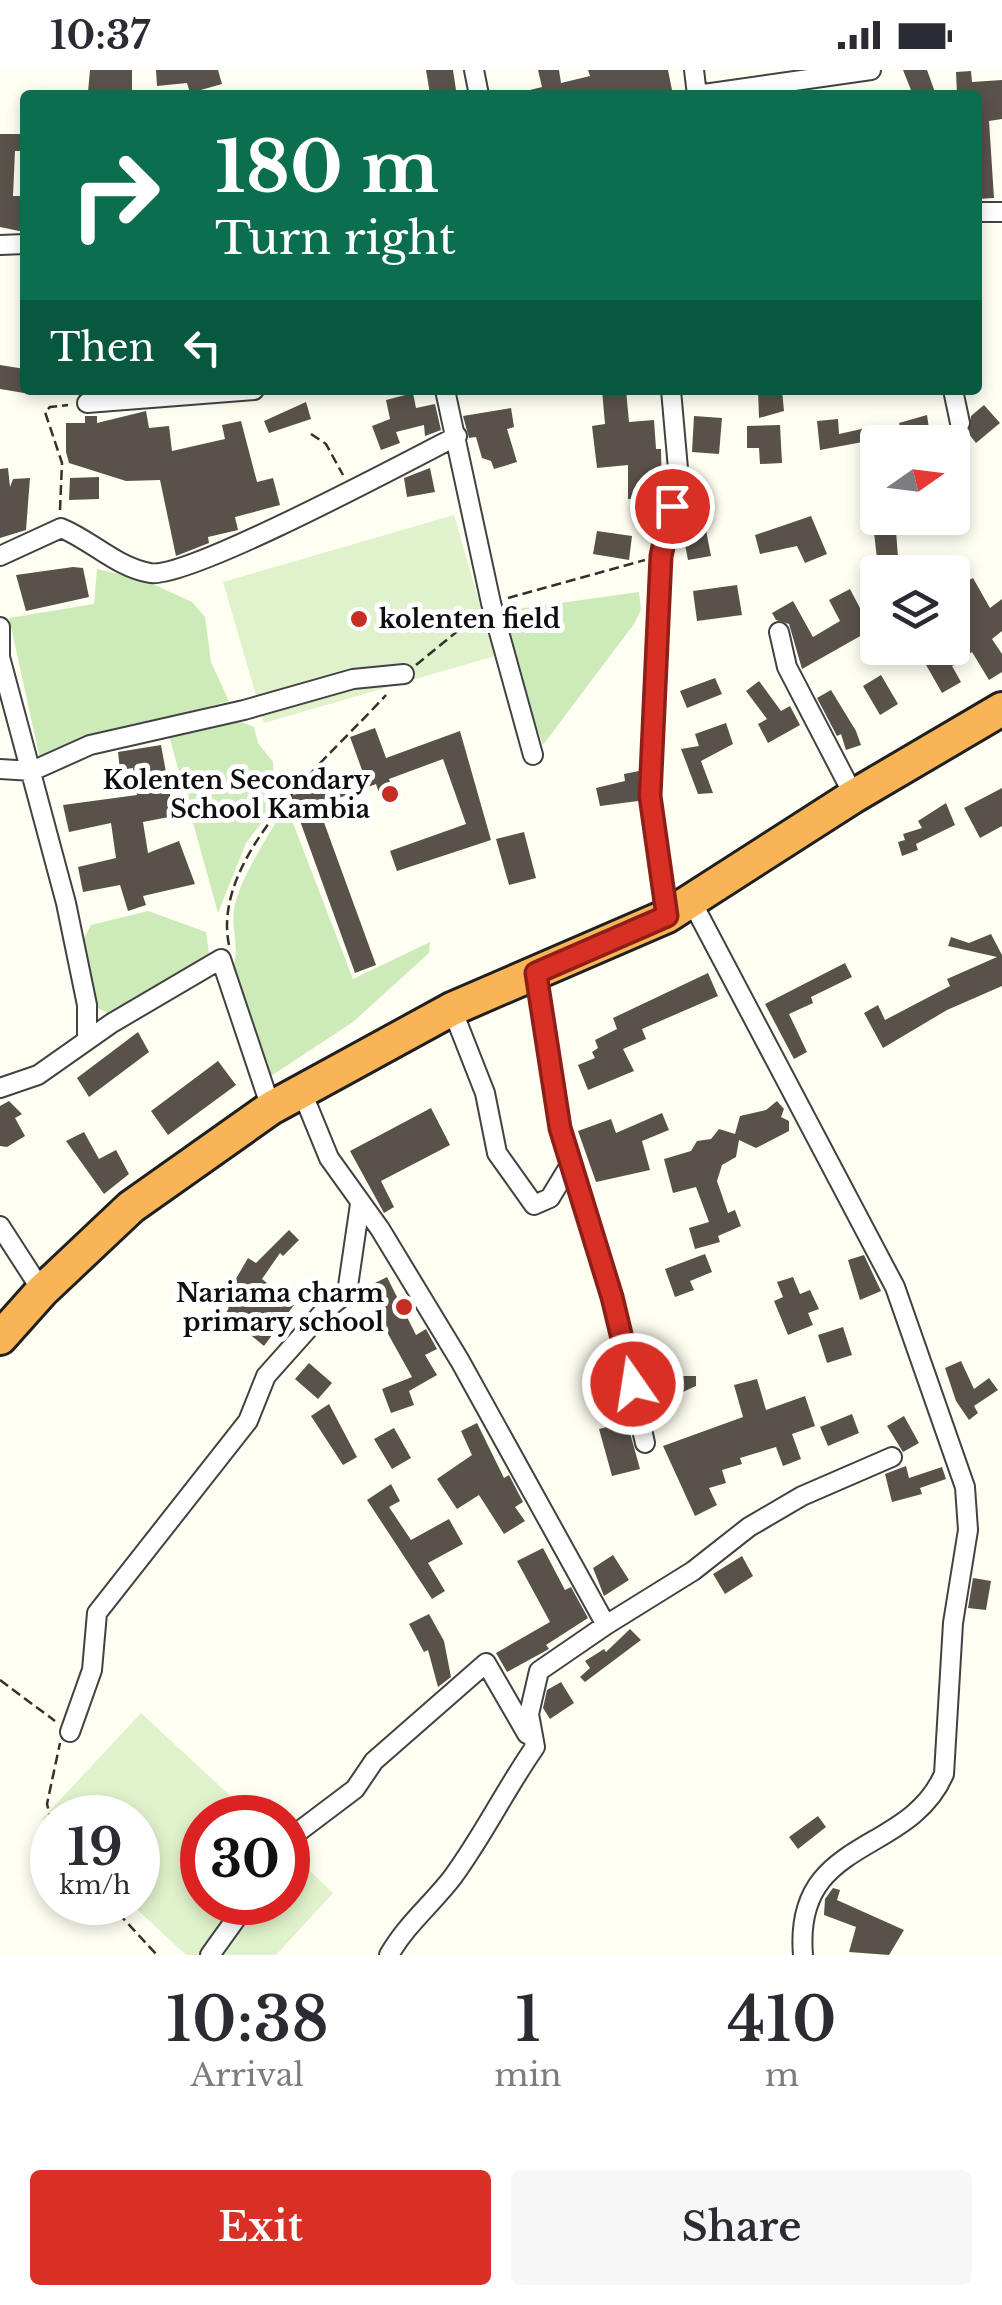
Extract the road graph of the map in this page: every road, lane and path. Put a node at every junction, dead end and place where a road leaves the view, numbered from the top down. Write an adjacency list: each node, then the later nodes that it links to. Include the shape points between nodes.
1 (871, 70): 2 (street)
2 (732, 90)
3 (190, 395): 7 (street)
4 (447, 395): 10 (street)
5 (671, 395): 14 (street, via 679,480)
6 (954, 395): 8 (street)
7 (87, 403): 12 (path, via 45,412 62,463)
8 (960, 423)
9 (311, 434): 11 (path, via 326,444)
10 (457, 436): 11 (street); 15 (street)
11 (352, 489): 12 (street, via 217,554 154,574 124,565)
12 (61, 528): 13 (street)
13 (0, 556)
14 (661, 556): 15 (path); 25 (street, via 650,796)
15 (491, 603): 19 (path); 21 (street)
16 (0, 627): 18 (street)
17 (780, 632): 24 (street, via 787,667)
18 (0, 656): 23 (street)
19 (404, 674): 23 (street, via 353,678 90,745); 26 (path, via 291,791 250,847 227,912 229,948)
20 (1002, 709): 24 (highway)
21 (534, 755)
22 (0, 769): 23 (street)
23 (32, 771): 29 (street, via 87,1005)
24 (854, 796): 25 (highway)
25 (679, 909): 27 (highway); 51 (street, via 894,1287 968,1504 944,1774 920,1812 822,1875 807,1902)
26 (221, 959): 29 (street); 32 (street)
27 (536, 973): 28 (highway); 33 (street)
28 (452, 1008): 31 (highway); 33 (street, via 485,1093 497,1153 534,1205 550,1198)
29 (87, 1039): 30 (street, via 38,1075)
30 (0, 1088)
31 (302, 1092): 32 (highway); 34 (street, via 329,1158)
32 (271, 1108): 36 (highway, via 131,1207)
33 (570, 1165): 38 (street, via 612,1297)
34 (360, 1204): 40 (street, via 460,1361); 42 (street, via 347,1293 266,1376 248,1421 97,1613 92,1670)
35 (0, 1226): 36 (street)
36 (42, 1291): 37 (highway)
37 (0, 1338)
38 (645, 1443)
39 (892, 1456): 40 (street, via 762,1520)
40 (606, 1625): 43 (street, via 539,1671 529,1714)
41 (0, 1680): 42 (path)
42 (70, 1732): 44 (path, via 59,1744)
43 (534, 1747): 45 (street, via 486,1663 374,1761 355,1789); 50 (street, via 484,1833)
44 (49, 1795)
45 (310, 1823)
46 (134, 1925): 48 (path)
47 (232, 1925): 49 (street)
48 (157, 1955)
49 (210, 1955)
50 (389, 1955)
51 (803, 1955)

